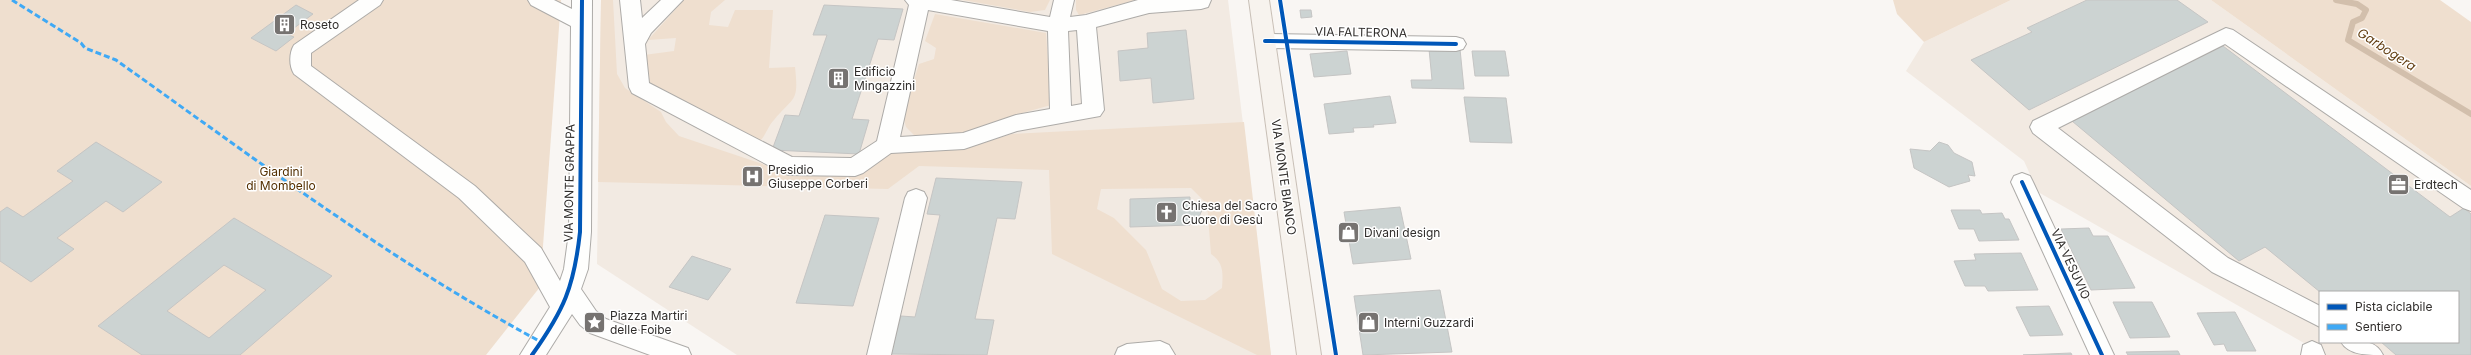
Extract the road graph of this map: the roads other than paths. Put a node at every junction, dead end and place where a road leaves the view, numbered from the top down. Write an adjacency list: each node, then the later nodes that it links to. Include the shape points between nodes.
1 (373, 0): 24 (street, via 301,50 301,69 467,192 533,255)
2 (538, 0): 12 (street)
3 (582, 0): 12 (street, VIA MONTE GRAPPA)
4 (630, 0): 15 (street)
5 (672, 0): 15 (street, via 644,28)
6 (1064, 0): 13 (street)
7 (1201, 0): 10 (street)
8 (1259, 0): 14 (main road, VIA MONTE BIANCO)
9 (918, 1): 13 (street); 20 (street)
10 (1148, 3): 11 (street)
11 (1086, 22): 13 (street); 18 (street)
12 (583, 24): 24 (street, VIA MONTE GRAPPA, via 580,49 580,232 576,269)
13 (1058, 26): 17 (street)
14 (1265, 41): 16 (street, VIA FALTERONA); 32 (main road, VIA MONTE BIANCO)
15 (635, 44): 20 (street, via 639,87 789,166 855,167)
16 (1456, 44)
17 (1060, 68): 18 (street); 19 (street)
18 (1090, 69): 19 (street, via 1093,110)
19 (1061, 116): 20 (street, via 1016,123 964,141)
20 (887, 145)
21 (2022, 182): 33 (street, VIA VESUVIO)
22 (916, 198): 29 (street)
23 (2471, 202): 25 (street, via 2226,35 2041,127 2220,265)
24 (566, 299): 27 (street, VIA MONTE GRAPPA, via 556,321); 28 (street, via 598,326)
25 (2319, 316)
26 (2354, 343): 34 (street)
27 (532, 355)
28 (679, 355)
29 (879, 355)
30 (1127, 355): 31 (street, via 1160,352)
31 (1163, 355)
32 (1309, 355)
33 (2102, 355)
34 (2371, 355)

